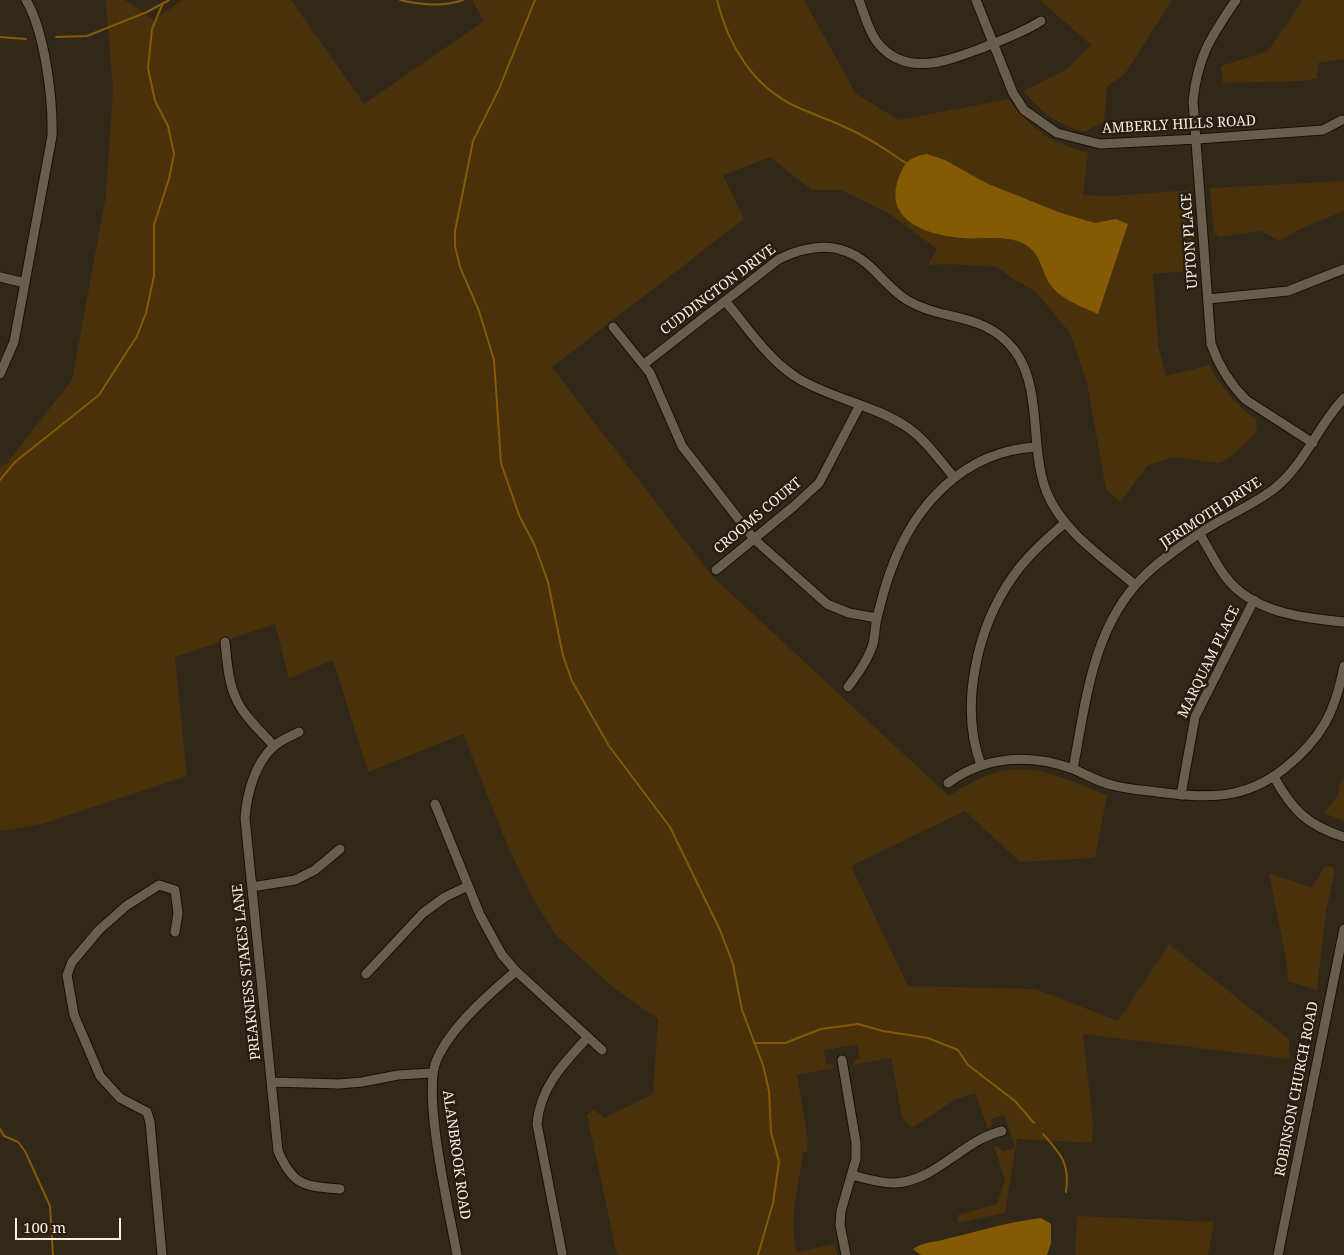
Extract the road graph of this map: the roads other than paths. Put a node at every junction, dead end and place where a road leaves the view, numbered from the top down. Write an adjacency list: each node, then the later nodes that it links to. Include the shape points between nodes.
1 (26, 0): 11 (street, via 40,37 52,119 48,165)
2 (859, 0): 6 (street, via 877,42 904,62 935,64)
3 (976, 0): 6 (street, AMBERLY HILLS ROAD)
4 (1236, 0): 8 (street, UPTON PLACE, via 1201,58 1193,101)
5 (1041, 21): 6 (street, via 1024,32)
6 (992, 44): 8 (street, AMBERLY HILLS ROAD, via 1024,110 1057,134 1100,144)
7 (1342, 120): 8 (street, AMBERLY HILLS ROAD, via 1323,130)
8 (1197, 139): 12 (street, UPTON PLACE)
9 (1344, 269): 12 (street, via 1288,291)
10 (0, 277): 11 (street)
11 (25, 283): 16 (street, via 14,342)
12 (1208, 299): 19 (street, UPTON PLACE, via 1211,344 1227,379 1246,400)
13 (726, 302): 15 (street, CUDDINGTON DRIVE); 18 (street, via 782,367 822,391); 20 (street, CUDDINGTON DRIVE, via 779,259 793,252 818,248 846,251 870,265 905,299 923,308 973,320 1015,351 1025,369)
14 (613, 327): 15 (street)
15 (644, 364): 24 (street, via 682,446)
16 (0, 374)
17 (1344, 398): 19 (street, JERIMOTH DRIVE)
18 (860, 405): 21 (street, via 909,428); 24 (street, CROOMS COURT, via 818,483)
19 (1313, 443): 23 (street, JERIMOTH DRIVE, via 1276,487)
20 (1036, 447): 21 (street, via 997,453 977,461); 22 (street, CUDDINGTON DRIVE, via 1042,480)
21 (954, 477): 28 (street, via 918,518 902,543 890,571)
22 (1065, 523): 26 (street, CUDDINGTON DRIVE); 35 (street, via 1043,542 1013,577 988,623 973,692 974,746)
23 (1200, 533): 26 (street, JERIMOTH DRIVE, via 1172,552); 27 (street, via 1225,577)
24 (754, 539): 25 (street, CROOMS COURT); 28 (street, via 827,604)
25 (716, 570)
26 (1136, 585): 36 (street, JERIMOTH DRIVE, via 1110,623 1092,669)
27 (1254, 600): 29 (street, via 1290,615); 39 (street, MARQUAM PLACE, via 1194,716)
28 (877, 618): 32 (street, via 873,644)
29 (1344, 622)
30 (225, 642): 34 (street, via 235,698)
31 (1344, 666): 37 (street, via 1334,708 1317,738)
32 (848, 687)
33 (299, 732): 34 (street, PREAKNESS STAKES LANE)
34 (274, 746): 44 (street, PREAKNESS STAKES LANE, via 254,777 247,796 245,818)
35 (981, 765): 36 (street, via 1010,759 1033,759); 38 (street)
36 (1073, 769): 39 (street, via 1112,785)
37 (1274, 777): 39 (street, via 1237,793); 41 (street, via 1297,812 1324,830)
38 (948, 783)
39 (1181, 795)
40 (435, 804): 43 (street)
41 (1344, 837)
42 (340, 849): 44 (street, via 321,866 295,880)
43 (468, 886): 47 (street, via 502,955); 48 (street, via 444,897 423,913)
44 (252, 887): 53 (street, PREAKNESS STAKES LANE)
45 (1344, 929): 61 (street, ROBINSON CHURCH ROAD)
46 (176, 932): 58 (street, via 178,913 174,890 159,885 126,906 99,930 72,962 67,975 74,1015 100,1076 120,1098 148,1112)
47 (516, 971): 49 (street); 52 (street, ALANBROOK ROAD, via 460,1027 443,1048)
48 (366, 974)
49 (588, 1037): 50 (street); 57 (street, via 550,1083 538,1109 537,1124)
50 (602, 1050)
51 (842, 1060): 55 (street, via 856,1143)
52 (432, 1074): 53 (street, via 398,1074 338,1084); 59 (street, ALANBROOK ROAD, via 432,1103)
53 (273, 1082): 56 (street, PREAKNESS STAKES LANE, via 278,1150 286,1169 305,1185)
54 (1002, 1131): 55 (street, via 975,1142 916,1179 892,1183)
55 (852, 1175): 60 (street, via 841,1210 840,1225)
56 (340, 1189)
57 (562, 1253)
58 (162, 1255)
59 (457, 1255)
60 (846, 1255)
61 (1278, 1255)

